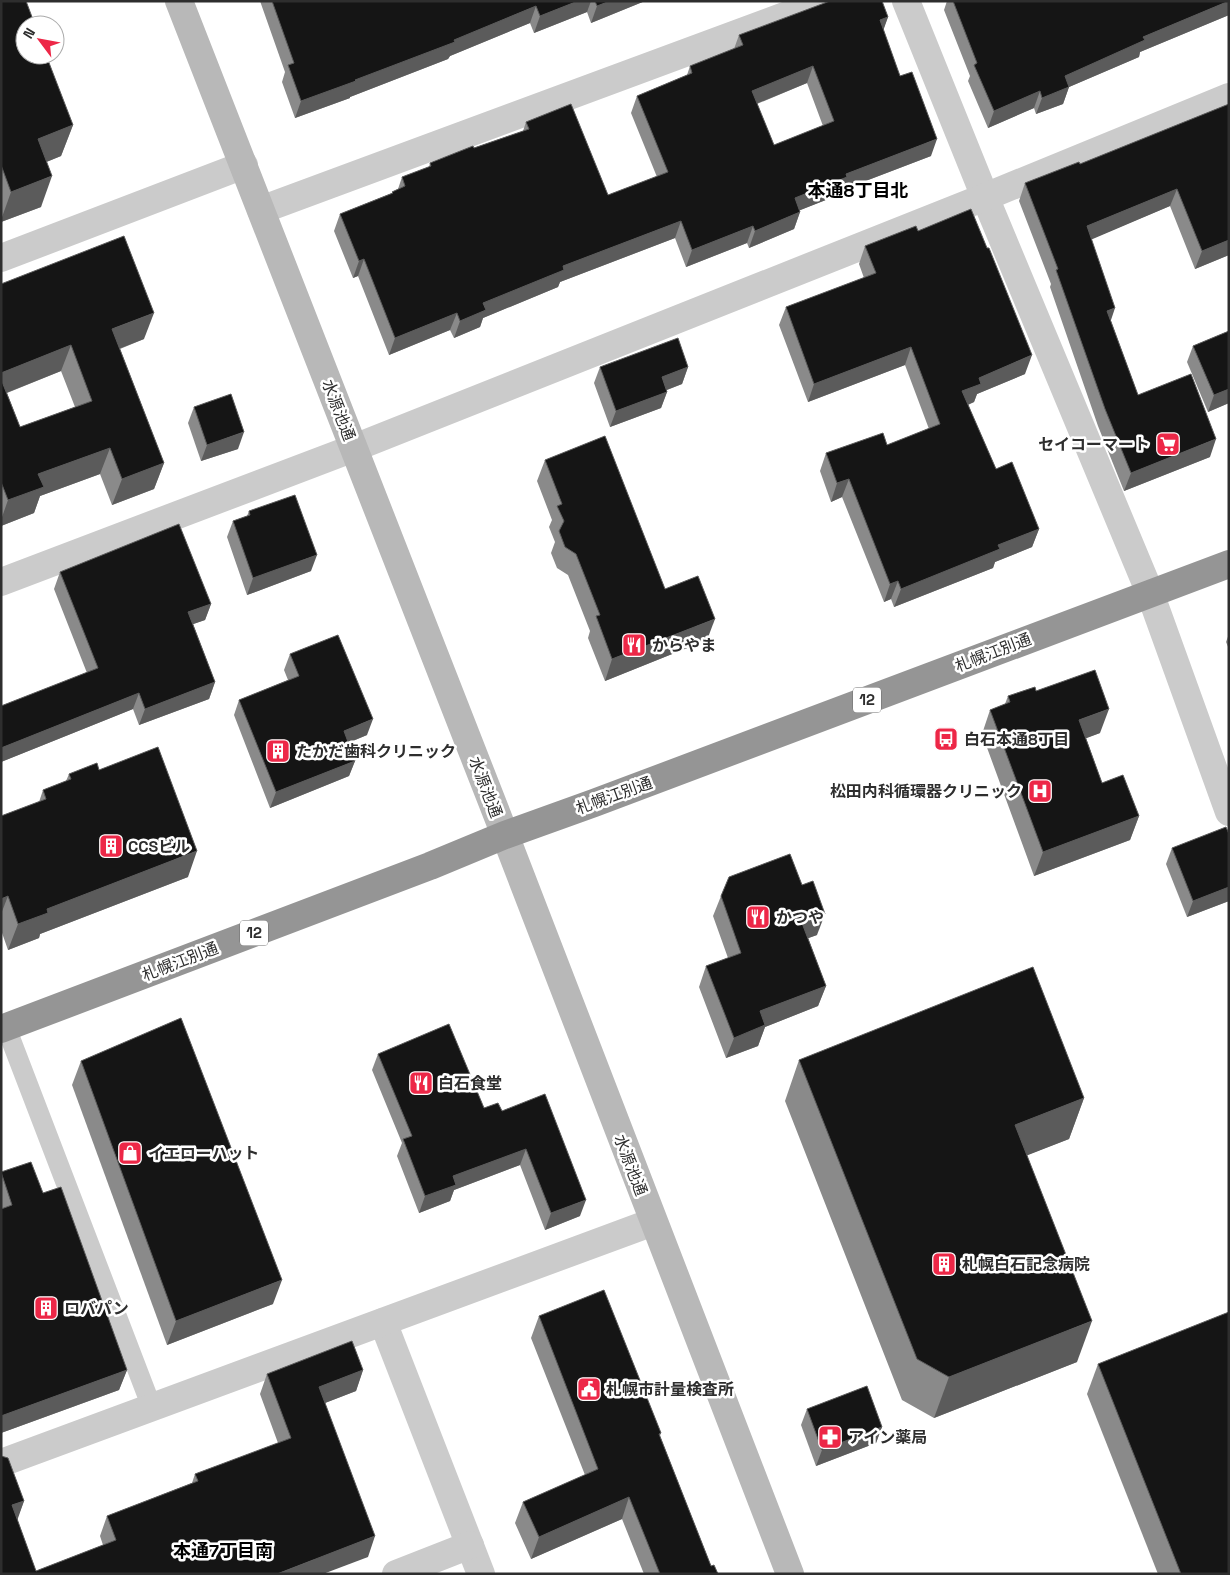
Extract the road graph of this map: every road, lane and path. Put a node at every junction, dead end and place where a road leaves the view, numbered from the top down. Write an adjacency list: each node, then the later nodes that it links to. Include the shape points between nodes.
1 (179, 1): 5 (street, 水源池通)
2 (825, 1): 7 (street)
3 (906, 1): 6 (street)
4 (1229, 97): 6 (street)
5 (244, 165): 7 (street, 水源池通); 8 (street)
6 (985, 197): 9 (street); 12 (street)
7 (261, 210): 9 (street, 水源池通)
8 (1, 258)
9 (354, 448): 11 (street); 14 (street, 水源池通)
10 (1229, 564): 12 (highway, 札幌江別通 / 12)
11 (1, 582)
12 (1150, 593): 13 (street); 14 (highway, 札幌江別通 / 12)
13 (1229, 812)
14 (505, 835): 15 (highway, 札幌江別通 / 12); 16 (street, 水源池通)
15 (4, 1028): 18 (lane)
16 (653, 1222): 17 (street); 23 (street, 水源池通)
17 (383, 1322): 18 (street); 20 (street)
18 (152, 1408): 19 (street)
19 (1, 1463)
20 (470, 1545): 21 (street); 22 (street)
21 (396, 1574)
22 (480, 1574)
23 (790, 1574)

